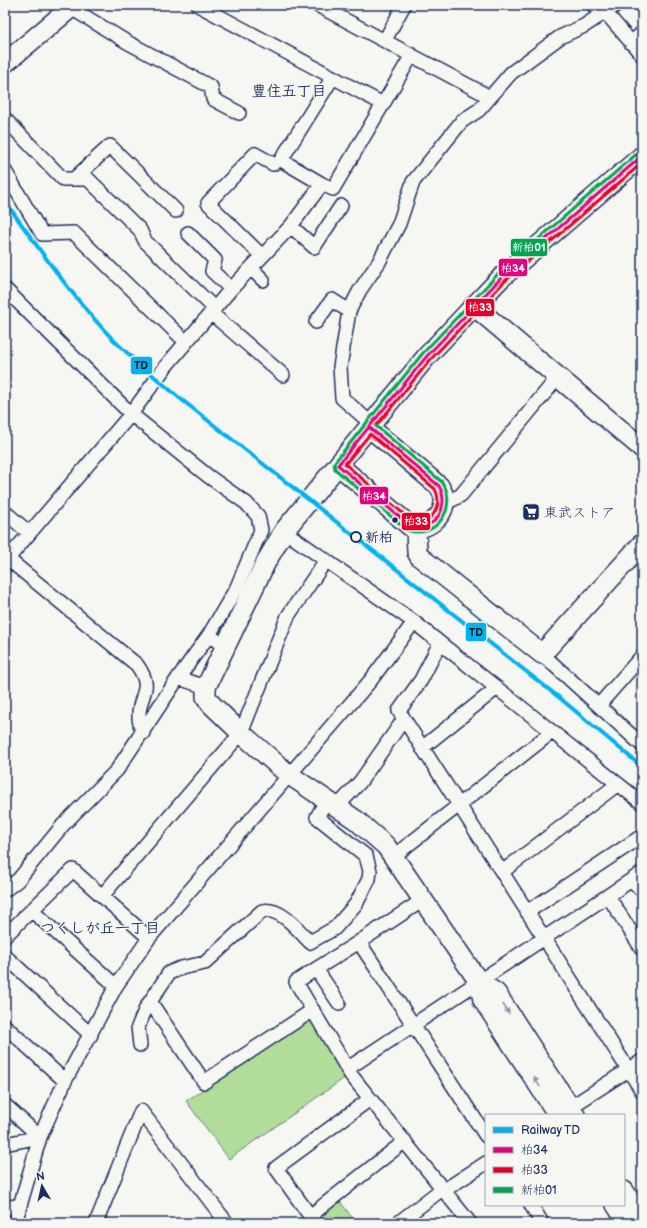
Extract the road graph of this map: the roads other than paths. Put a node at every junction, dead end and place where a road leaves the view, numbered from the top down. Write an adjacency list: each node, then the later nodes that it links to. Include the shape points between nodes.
1 (198, 5): 13 (street)
2 (317, 5): 8 (street)
3 (404, 5): 8 (street)
4 (593, 5): 6 (street)
5 (72, 6): 12 (street); 16 (street, via 127,42 211,87 214,99)
6 (611, 9): 9 (street); 14 (street, via 560,37 511,73)
7 (642, 33): 9 (street)
8 (385, 40): 10 (street)
9 (631, 43): 11 (street)
10 (412, 55): 14 (street); 15 (street)
11 (642, 55)
12 (5, 63)
13 (333, 77): 15 (street); 22 (street, via 281,160)
14 (490, 97): 34 (street, via 479,110 462,121 413,182 399,224)
15 (383, 104): 22 (street, via 333,189)
16 (239, 113)
17 (5, 119): 21 (street, via 64,179)
18 (642, 156): 32 (street, via 501,278)
19 (273, 164): 27 (street, via 255,154 208,203)
20 (5, 171): 36 (street, via 42,234 74,233)
21 (75, 178): 24 (street, via 110,146); 33 (street, via 88,179 140,230 145,241)
22 (322, 184): 25 (street)
23 (342, 206): 25 (street, via 314,247)
24 (176, 211)
25 (291, 226): 27 (street)
26 (188, 233): 31 (street, via 215,260 212,271)
27 (262, 256): 28 (street)
28 (251, 268): 29 (street); 31 (street)
29 (263, 280)
30 (5, 289): 39 (street)
31 (231, 289): 33 (street)
32 (474, 306): 38 (street); 40 (street, via 427,356)
33 (212, 311): 36 (street); 37 (street)
34 (349, 311): 35 (street, via 332,300); 40 (street, via 340,367 342,398 366,419)
35 (316, 322)
36 (186, 342): 39 (street)
37 (283, 375)
38 (558, 377): 41 (street); 43 (street, via 461,495 452,500)
39 (131, 414): 47 (street); 52 (street, via 246,503 258,516 261,530 237,587)
40 (370, 428): 42 (street); 43 (street, via 439,486)
41 (642, 448)
42 (338, 465): 45 (street); 46 (street)
43 (445, 500): 45 (street, via 443,509 434,519 428,525)
44 (5, 512): 47 (street)
45 (416, 529): 55 (street, via 417,552 420,557)
46 (284, 531): 50 (street); 54 (street)
47 (29, 533): 49 (street)
48 (642, 544): 55 (street)
49 (6, 560): 63 (street, via 137,665 144,674 146,684 139,716)
50 (326, 560): 51 (street); 64 (street, via 288,616)
51 (414, 622): 53 (street); 67 (street, via 371,680)
52 (209, 635): 54 (street); 57 (street)
53 (440, 643): 59 (street); 61 (street, via 421,680 399,711)
54 (224, 646): 58 (street)
55 (542, 654): 60 (street)
56 (642, 656): 60 (street)
57 (178, 678): 58 (street); 63 (street)
58 (206, 687): 64 (street, via 206,697 211,704)
59 (497, 688): 62 (street); 66 (street)
60 (599, 705): 65 (street)
61 (404, 719): 66 (street); 70 (street, via 360,782)
62 (552, 732): 68 (street); 71 (street)
63 (143, 733): 77 (street, via 117,770 63,825 18,880)
64 (241, 733): 67 (street); 79 (street)
65 (642, 745)
66 (422, 748): 71 (street)
67 (288, 774): 70 (street); 85 (street, via 208,872)
68 (618, 784): 69 (street); 74 (street)
69 (642, 803)
70 (331, 805): 73 (street, via 371,832); 93 (street, via 318,817 366,856 370,871 369,879 347,916 335,928 310,942 286,918 269,909 262,911 205,963 169,973)
71 (459, 805): 73 (street); 74 (street)
72 (642, 836): 83 (street)
73 (394, 856): 81 (street)
74 (502, 872): 83 (street)
75 (642, 873): 76 (street)
76 (631, 880): 78 (street); 80 (street)
77 (5, 890)
78 (642, 890)
79 (102, 896): 82 (street, via 73,870); 85 (street)
80 (608, 896): 86 (street); 88 (street)
81 (423, 900): 87 (street); 91 (street)
82 (31, 910): 84 (street); 92 (street)
83 (527, 912): 86 (street)
84 (5, 936)
85 (149, 938): 92 (street)
86 (544, 939): 91 (street); 102 (street)
87 (360, 942): 90 (street); 96 (street)
88 (642, 949)
89 (5, 956): 98 (street)
90 (316, 969): 94 (street); 95 (street, via 296,982)
91 (479, 982): 96 (street); 107 (street, via 482,1000)
92 (116, 986): 98 (street)
93 (151, 1003): 95 (street, via 204,1082); 99 (street, via 146,1008 138,1027)
94 (339, 1003)
95 (313, 1010): 101 (street)
96 (414, 1025): 101 (street); 108 (street)
97 (5, 1026): 103 (street)
98 (91, 1035): 103 (street)
99 (140, 1045)
100 (642, 1060): 102 (street)
101 (347, 1069): 105 (street)
102 (628, 1070): 104 (street); 107 (street)
103 (64, 1082): 109 (street)
104 (642, 1091)
105 (370, 1099): 110 (street); 120 (street, via 276,1168)
106 (5, 1105): 109 (street)
107 (566, 1113)
108 (485, 1134)
109 (40, 1137): 111 (street); 115 (street)
110 (405, 1141): 113 (street); 120 (street)
111 (5, 1144)
112 (485, 1164): 113 (street)
113 (442, 1190): 124 (street); 125 (street)
114 (625, 1193): 119 (street)
115 (20, 1205): 118 (street); 121 (street)
116 (532, 1206): 126 (street)
117 (617, 1206): 127 (street)
118 (5, 1208)
119 (642, 1219)
120 (312, 1220)
121 (15, 1223)
122 (96, 1223): 123 (street, via 141,1111)
123 (227, 1223)
124 (398, 1223)
125 (470, 1223)
126 (542, 1223)
127 (628, 1223)

